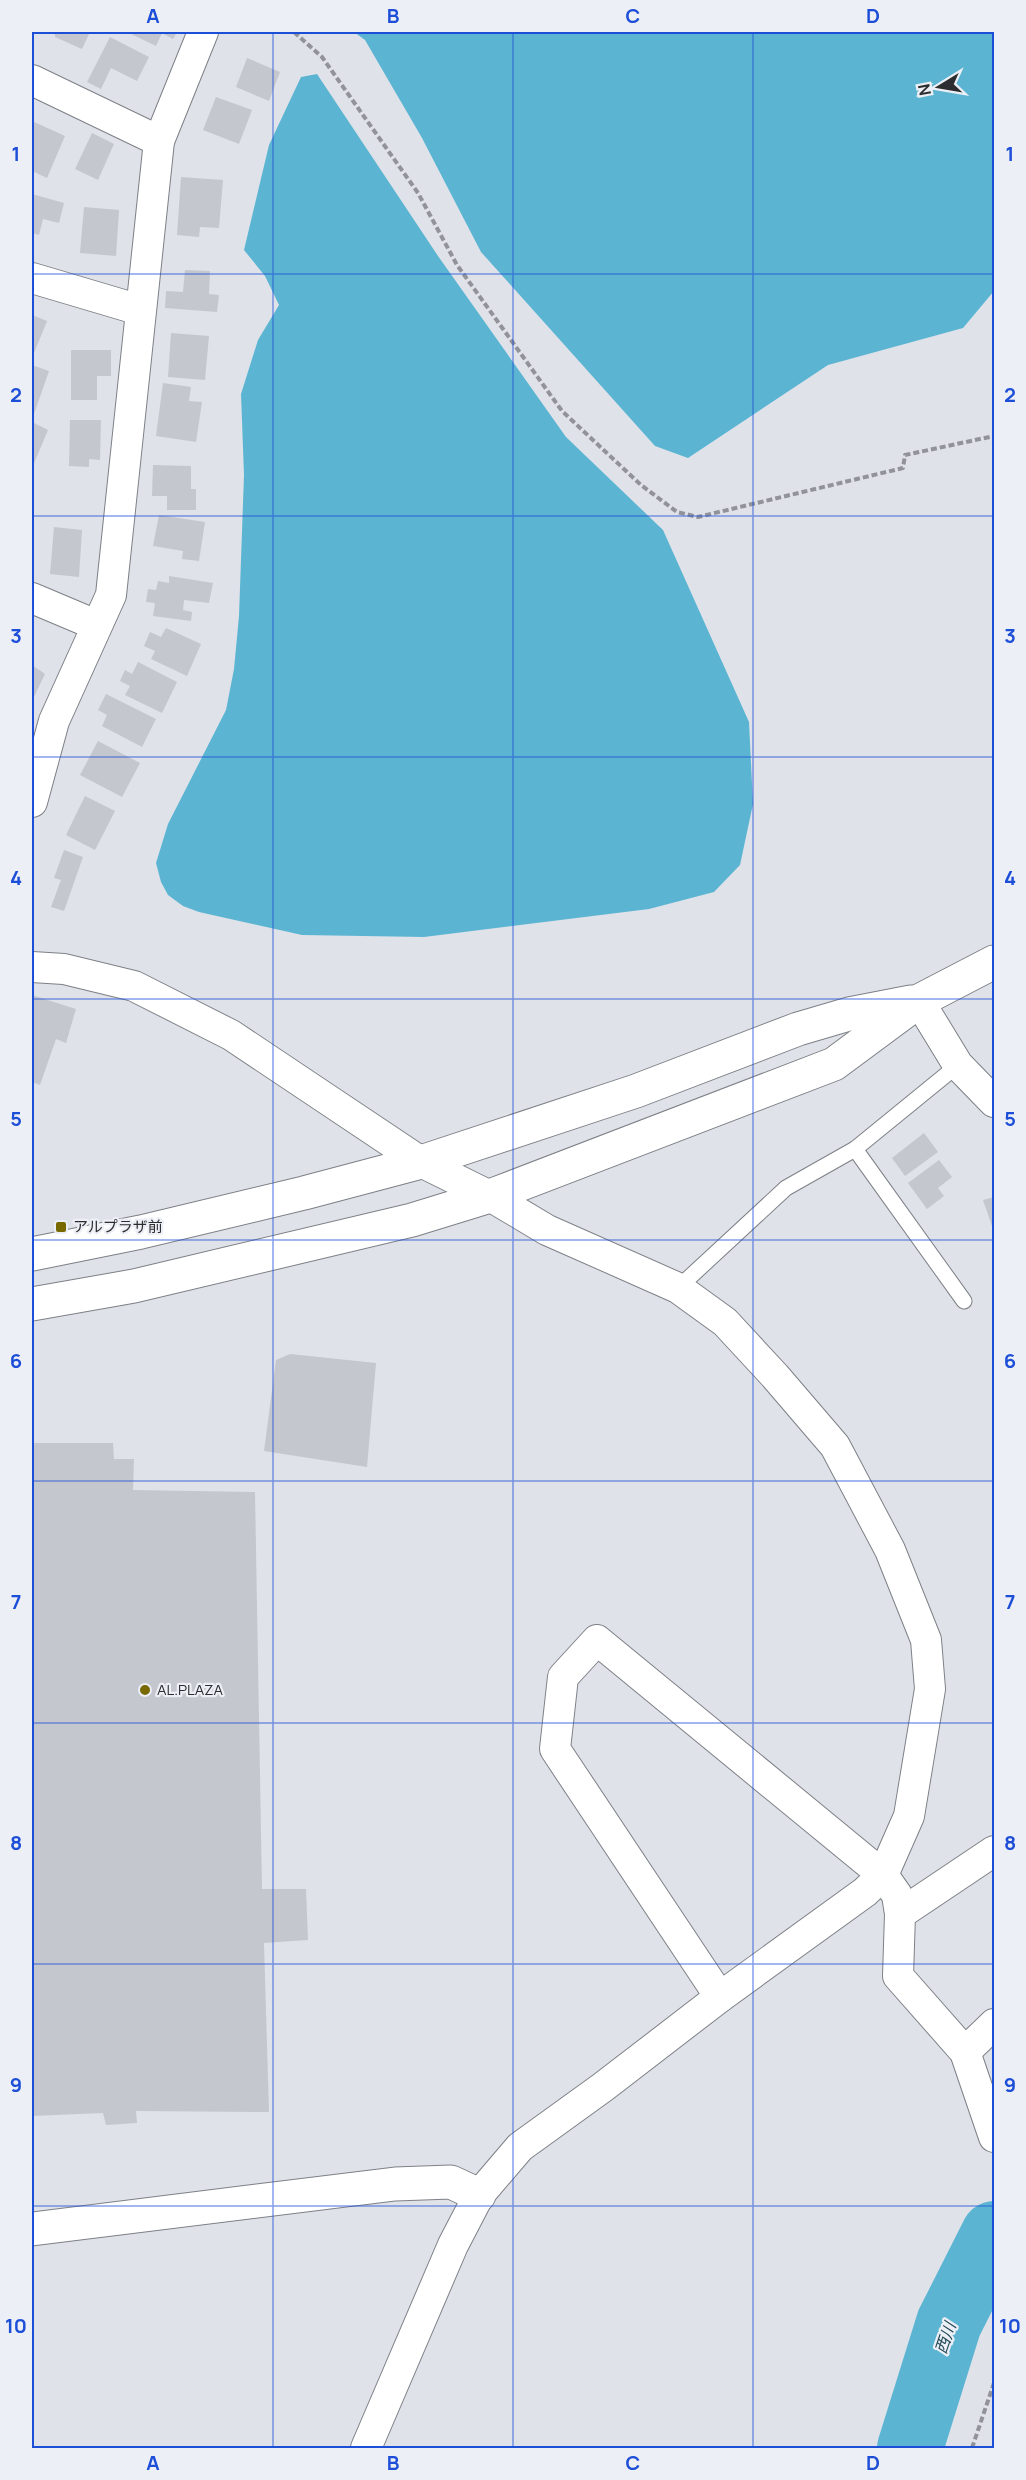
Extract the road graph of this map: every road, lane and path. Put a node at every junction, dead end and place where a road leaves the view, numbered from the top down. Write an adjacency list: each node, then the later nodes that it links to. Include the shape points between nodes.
1 (203, 32): 4 (street)
2 (294, 32): 7 (path, via 329,66 418,193 457,265 562,411 641,485 677,512 698,517 720,512 903,468 905,455)
3 (32, 80): 4 (street)
4 (159, 141): 6 (street)
5 (32, 278): 6 (street)
6 (140, 310): 9 (street, via 111,595)
7 (994, 436)
8 (32, 598): 9 (street)
9 (96, 625): 10 (street, via 54,721)
10 (32, 802)
11 (994, 962): 13 (street)
12 (32, 968): 17 (street, via 64,969 134,986 231,1035)
13 (919, 1001): 14 (street); 17 (street, via 849,1014 798,1029 636,1091); 18 (street, via 834,1064)
14 (958, 1065): 15 (street); 16 (lane)
15 (994, 1102)
16 (855, 1149): 20 (lane, via 786,1188); 21 (lane)
17 (421, 1161): 18 (street); 19 (street, via 281,1199)
18 (490, 1196): 20 (street, via 547,1230); 22 (street, via 412,1220 134,1286)
19 (32, 1254)
20 (678, 1288): 24 (street, via 725,1322 835,1446 890,1550 926,1641 930,1689 909,1816)
21 (964, 1301)
22 (32, 1304)
23 (994, 1851): 25 (street)
24 (883, 1875): 25 (street, via 897,1895); 26 (street); 26 (street, via 597,1640 563,1677 555,1749)
25 (900, 1914): 28 (street, via 898,1976)
26 (720, 1997): 30 (street, via 520,2147)
27 (994, 2024): 28 (street)
28 (965, 2052): 29 (street)
29 (994, 2137)
30 (479, 2195): 31 (street, via 451,2182 395,2184); 33 (street, via 453,2245)
31 (32, 2229)
32 (994, 2383): 34 (path)
33 (366, 2448)
34 (972, 2448)

